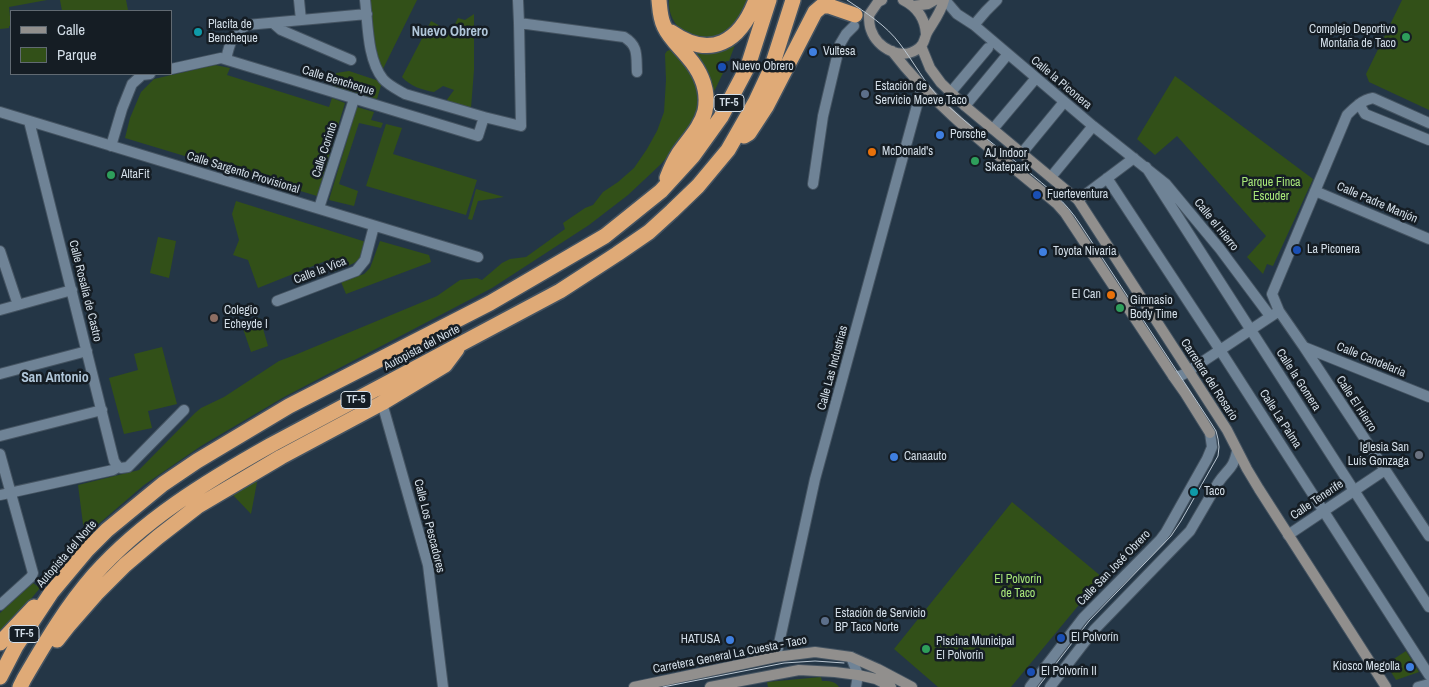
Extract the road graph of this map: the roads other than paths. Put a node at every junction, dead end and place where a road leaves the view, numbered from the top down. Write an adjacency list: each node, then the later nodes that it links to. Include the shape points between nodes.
1 (299, 0): 15 (street)
2 (365, 0): 14 (street)
3 (518, 0): 18 (street)
4 (660, 0): 21 (highway, via 660,15)
5 (756, 0): 21 (highway, via 745,24 722,43 698,46)
6 (769, 0): 54 (highway, Autopista del Norte / TF-5, via 748,66 721,117 693,156)
7 (793, 0): 47 (highway, Autopista del Norte / TF-5, via 771,69)
8 (834, 0): 16 (main road)
9 (903, 0): 13 (main road)
10 (997, 0): 19 (street)
11 (878, 1): 20 (main road, via 869,14)
12 (940, 1): 13 (main road); 19 (street, Calle la Piconera); 22 (main road)
13 (913, 6): 22 (main road, via 923,19)
14 (367, 14): 15 (street); 40 (street, via 372,59 383,79 405,94)
15 (301, 20): 17 (street)
16 (855, 20): 20 (main road); 47 (highway, via 829,6 822,6 814,12 766,107 749,133); 53 (street, via 840,44 823,116)
17 (273, 23): 27 (street, via 251,24 238,30); 28 (street, via 281,30)
18 (519, 23): 30 (street, via 624,37 636,49); 40 (street, via 521,126)
19 (974, 25): 26 (street, Calle la Piconera)
20 (870, 26): 25 (main road, via 875,38)
21 (665, 28): 54 (highway, via 700,74 705,90 705,110 700,125 677,156)
22 (926, 34): 23 (main road)
23 (921, 46): 25 (main road, via 907,54); 34 (main road, Carretera del Rosario, via 930,68)
24 (988, 48): 34 (street)
25 (892, 52): 33 (main road)
26 (1008, 54): 32 (street, Calle la Piconera); 38 (street)
27 (226, 59): 29 (street, Calle Bencheque); 35 (street, Calle Bencheque)
28 (351, 60)
29 (172, 69)
30 (637, 72)
31 (146, 75): 46 (street, via 132,84)
32 (1036, 78): 36 (street, Calle la Piconera); 44 (street)
33 (922, 87): 78 (main road, via 1065,213); 99 (street, Calle Las Industrias, via 815,479)
34 (951, 92): 38 (main road, Carretera del Rosario)
35 (354, 99): 40 (street, Calle Bencheque, via 478,136); 57 (street, Calle Corinto)
36 (1064, 102): 43 (street, Calle la Piconera); 48 (street)
37 (1359, 104): 42 (street, via 1373,98); 45 (street, via 1365,114); 55 (street, via 1347,115)
38 (965, 106): 44 (main road, Carretera del Rosario)
39 (0, 112): 41 (street, Calle Sargento Provisional)
40 (484, 117)
41 (29, 121): 46 (street, Calle Sargento Provisional); 64 (street, Calle Rosalía de Castro)
42 (1429, 123)
43 (1093, 126): 49 (street, Calle la Piconera); 51 (street)
44 (993, 128): 48 (main road, Carretera del Rosario)
45 (1429, 140)
46 (111, 146): 57 (street, Calle Sargento Provisional)
47 (728, 150): 72 (highway, Autopista del Norte / TF-5, via 698,186 649,232 560,291)
48 (1022, 152): 51 (main road, Carretera del Rosario)
49 (1134, 158): 50 (street, Calle el Hierro); 52 (street)
50 (1146, 168): 58 (street, Calle el Hierro, via 1166,184); 59 (street, Calle la Gomera)
51 (1051, 177): 56 (main road, Carretera del Rosario)
52 (1107, 178): 56 (street); 74 (street, Calle La Palma)
53 (813, 184)
54 (661, 190): 95 (highway, Autopista del Norte / TF-5, via 605,236 490,303 289,406 196,461 108,530)
55 (1315, 191): 61 (street, Calle Padre Manjón); 66 (street)
56 (1078, 200): 76 (main road, Carretera del Rosario)
57 (319, 208): 60 (street, Calle Sargento Provisional)
58 (1195, 219): 59 (street, via 1189,217); 65 (street, Calle el Hierro)
59 (1181, 223): 71 (street, Calle la Gomera)
60 (374, 226): 63 (street, Calle Sargento Provisional); 67 (street, Calle la Vica, via 365,260 356,271)
61 (1429, 239)
62 (0, 251): 68 (street)
63 (478, 257)
64 (72, 290): 68 (street); 75 (street, Calle Rosalía de Castro)
65 (1252, 291): 66 (street); 70 (street, Calle el Hierro)
66 (1272, 294): 70 (street)
67 (277, 301)
68 (18, 305): 69 (street)
69 (0, 310)
70 (1274, 313): 71 (street); 73 (street, Calle El Hierro)
71 (1250, 330): 74 (street); 89 (street, Calle la Gomera)
72 (460, 345): 80 (highway, via 445,365); 104 (highway, Autopista del Norte / TF-5, via 230,468 162,513 94,575 61,618)
73 (1304, 347): 79 (street, Calle Candelaria); 88 (street, Calle El Hierro)
74 (1220, 350): 76 (street); 92 (street, Calle La Palma)
75 (87, 351): 77 (street); 81 (street, Calle Rosalía de Castro)
76 (1189, 371): 78 (street); 85 (main road, Carretera del Rosario)
77 (0, 374)
78 (1173, 376): 83 (main road)
79 (1429, 397)
80 (382, 403): 104 (highway, via 220,492 158,536 96,594 44,661); 106 (street, Calle Los Pescadores, via 428,565)
81 (102, 410): 84 (street); 87 (street, Calle Rosalía de Castro)
82 (184, 410): 87 (street, via 131,465)
83 (1210, 432): 113 (street, Calle San José Obrero, via 1212,447 1208,459 1166,532 1083,618)
84 (0, 436)
85 (1237, 451): 93 (main road, Carretera del Rosario); 114 (street, via 1230,470 1218,483 1190,532 1094,630)
86 (0, 454): 90 (street)
87 (118, 467): 90 (street)
88 (1385, 470): 89 (street, Calle Tenerife); 94 (street, Calle El Hierro)
89 (1354, 491): 92 (street, Calle Tenerife); 97 (street, Calle la Gomera)
90 (11, 492): 91 (street); 96 (street, via 33,573)
91 (0, 495)
92 (1324, 511): 93 (street, Calle Tenerife); 102 (street, Calle La Palma)
93 (1288, 535): 115 (main road, Carretera del Rosario)
94 (1429, 536)
95 (51, 593): 98 (highway, via 29,611); 103 (highway, Autopista del Norte / TF-5)
96 (0, 605)
97 (1429, 607)
98 (0, 643)
99 (776, 657): 100 (main road, Carretera General La Cuesta - Taco, via 815,652); 107 (main road, Carretera General La Cuesta - Taco)
100 (851, 657): 101 (street); 112 (main road, Carretera General La Cuesta - Taco)
101 (858, 675): 108 (main road, via 799,670); 109 (street); 110 (main road); 111 (main road, via 872,673)
102 (1429, 675)
103 (0, 677)
104 (22, 683)
105 (1429, 684): 116 (street)
106 (442, 687)
107 (634, 687)
108 (710, 687)
109 (856, 687)
110 (891, 687)
111 (902, 687)
112 (912, 687)
113 (1030, 687)
114 (1050, 687)
115 (1386, 687)
116 (1418, 687)

